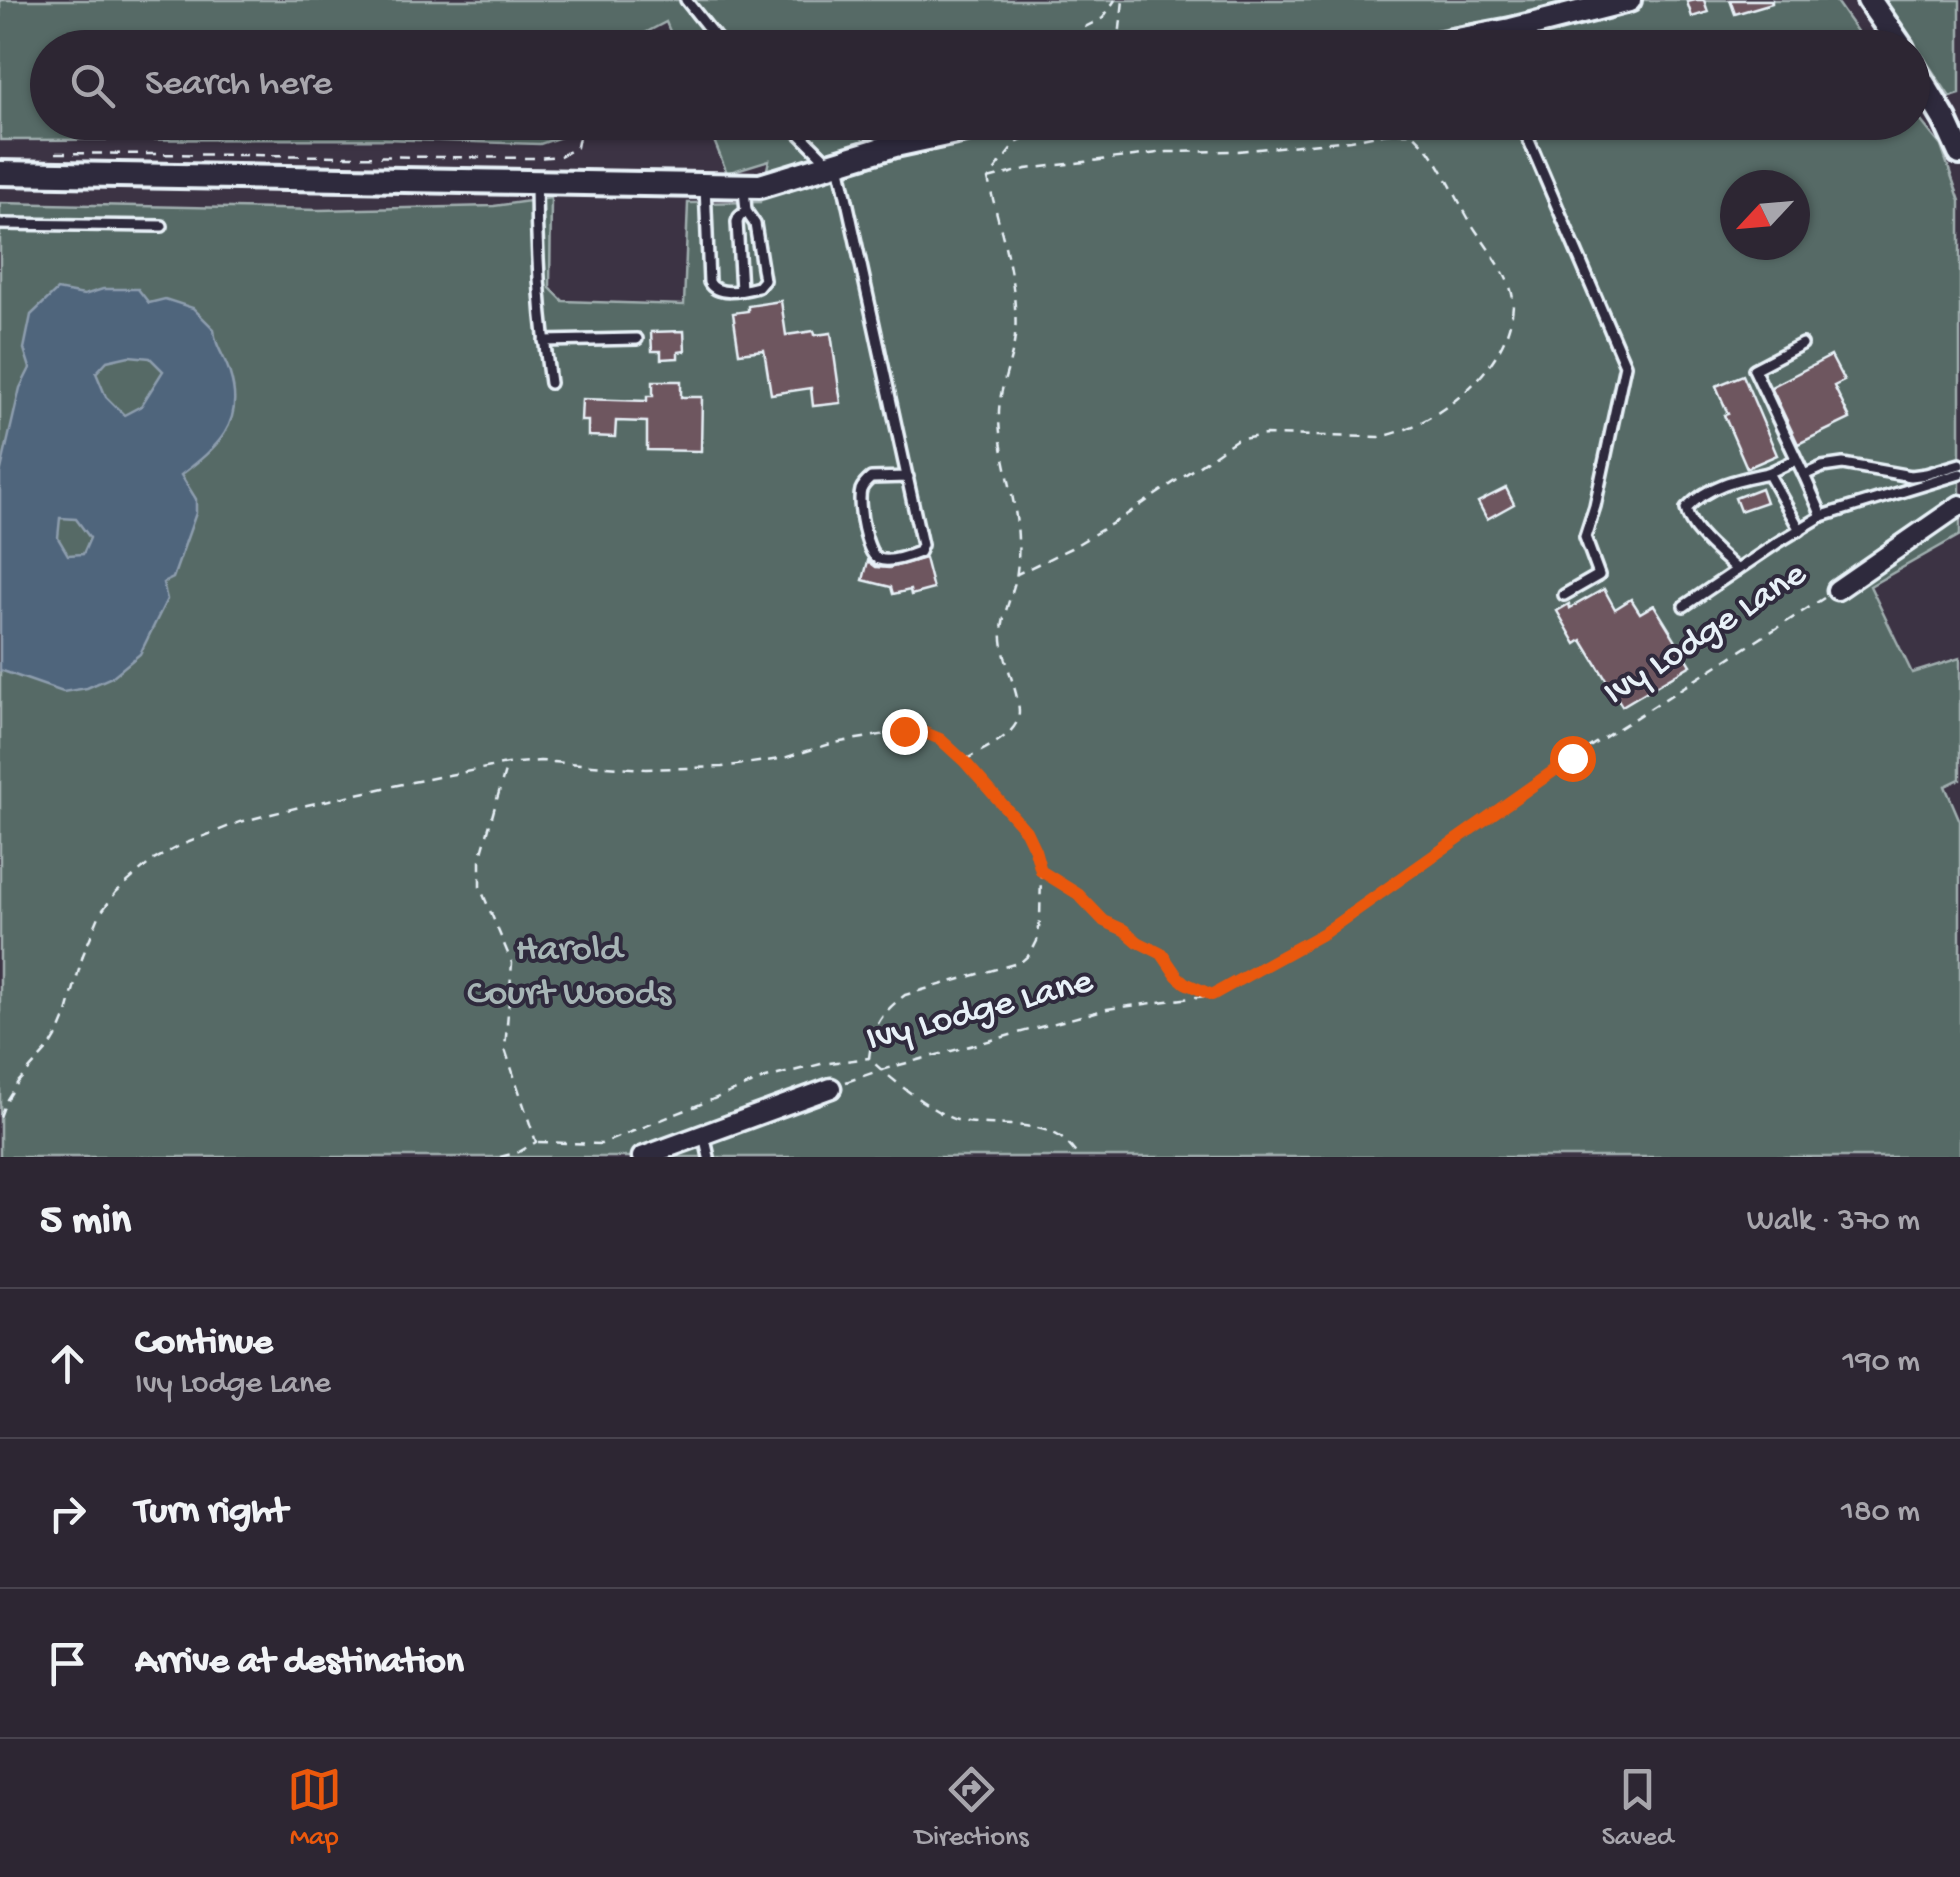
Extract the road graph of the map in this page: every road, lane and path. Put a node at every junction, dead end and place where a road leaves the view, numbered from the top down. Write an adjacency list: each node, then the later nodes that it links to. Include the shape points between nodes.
1 (686, 0): 6 (lane)
2 (1115, 0): 7 (path, via 1104,18)
3 (1123, 0): 8 (path)
4 (1629, 0): 9 (street)
5 (1869, 0): 10 (street)
6 (710, 29)
7 (1082, 30)
8 (1120, 30)
9 (1539, 30)
10 (1890, 30)
11 (1930, 89): 12 (street)
12 (1952, 118): 21 (street)
13 (578, 140): 20 (path, via 560,156 535,158)
14 (808, 140): 22 (lane)
15 (917, 140): 22 (street)
16 (1022, 140): 24 (path)
17 (1351, 140): 24 (path, via 1167,152)
18 (1420, 140): 46 (path, via 1486,244 1514,302 1505,336 1483,375 1398,434 1236,440 1097,533)
19 (1529, 140): 48 (lane, via 1625,364 1585,537 1599,574)
20 (60, 154)
21 (1960, 154)
22 (834, 163): 27 (street); 40 (lane)
23 (0, 173): 25 (street)
24 (988, 179): 46 (path, via 1015,305 999,408 1016,506)
25 (536, 182): 26 (street); 32 (lane)
26 (705, 185): 27 (street); 31 (lane, via 709,282 717,291)
27 (744, 186): 28 (lane)
28 (746, 211): 31 (lane, via 737,222); 31 (lane, via 755,224 764,280)
29 (0, 224): 30 (lane)
30 (162, 226)
31 (741, 290)
32 (544, 340): 33 (lane); 35 (lane)
33 (637, 340)
34 (1802, 344): 36 (lane, via 1754,369)
35 (550, 383)
36 (1796, 460): 38 (lane); 41 (lane)
37 (1960, 464): 41 (lane, via 1911,476 1843,464)
38 (1768, 473): 44 (lane); 45 (lane, via 1732,480 1686,509 1692,524)
39 (1960, 474): 43 (lane)
40 (908, 476): 40 (lane, via 922,547 879,560 868,546 862,488 871,478)
41 (1804, 476): 43 (lane)
42 (1960, 505): 47 (street, Ivy Lodge Lane)
43 (1822, 516): 44 (lane)
44 (1800, 530): 45 (lane)
45 (1738, 570): 49 (lane)
46 (1017, 574): 50 (path, via 1002,630 1018,719)
47 (1837, 590): 53 (path, Ivy Lodge Lane, via 1572,758 1324,933)
48 (1564, 595)
49 (1684, 606)
50 (964, 761): 51 (path, via 940,739 904,731 722,768); 52 (path, via 1026,831)
51 (507, 764): 57 (path, via 240,822 152,861 100,914 60,1030 18,1082); 59 (path, via 480,859 480,887 512,963 505,1049)
52 (1041, 871): 53 (path, via 1104,921 1162,954 1185,983); 54 (path, via 1031,954 998,970 905,995 877,1023)
53 (1212, 995): 55 (path, Ivy Lodge Lane, via 1107,1009)
54 (869, 1058): 55 (path); 59 (path, via 766,1078 602,1144)
55 (881, 1070): 56 (path, Ivy Lodge Lane); 65 (path, via 953,1120 1040,1129)
56 (830, 1088): 58 (street)
57 (0, 1117)
58 (704, 1135): 63 (street); 64 (lane)
59 (536, 1142): 60 (path)
60 (528, 1148): 61 (path); 62 (path)
61 (500, 1157)
62 (528, 1157)
63 (642, 1157)
64 (708, 1157)
65 (1079, 1157)

